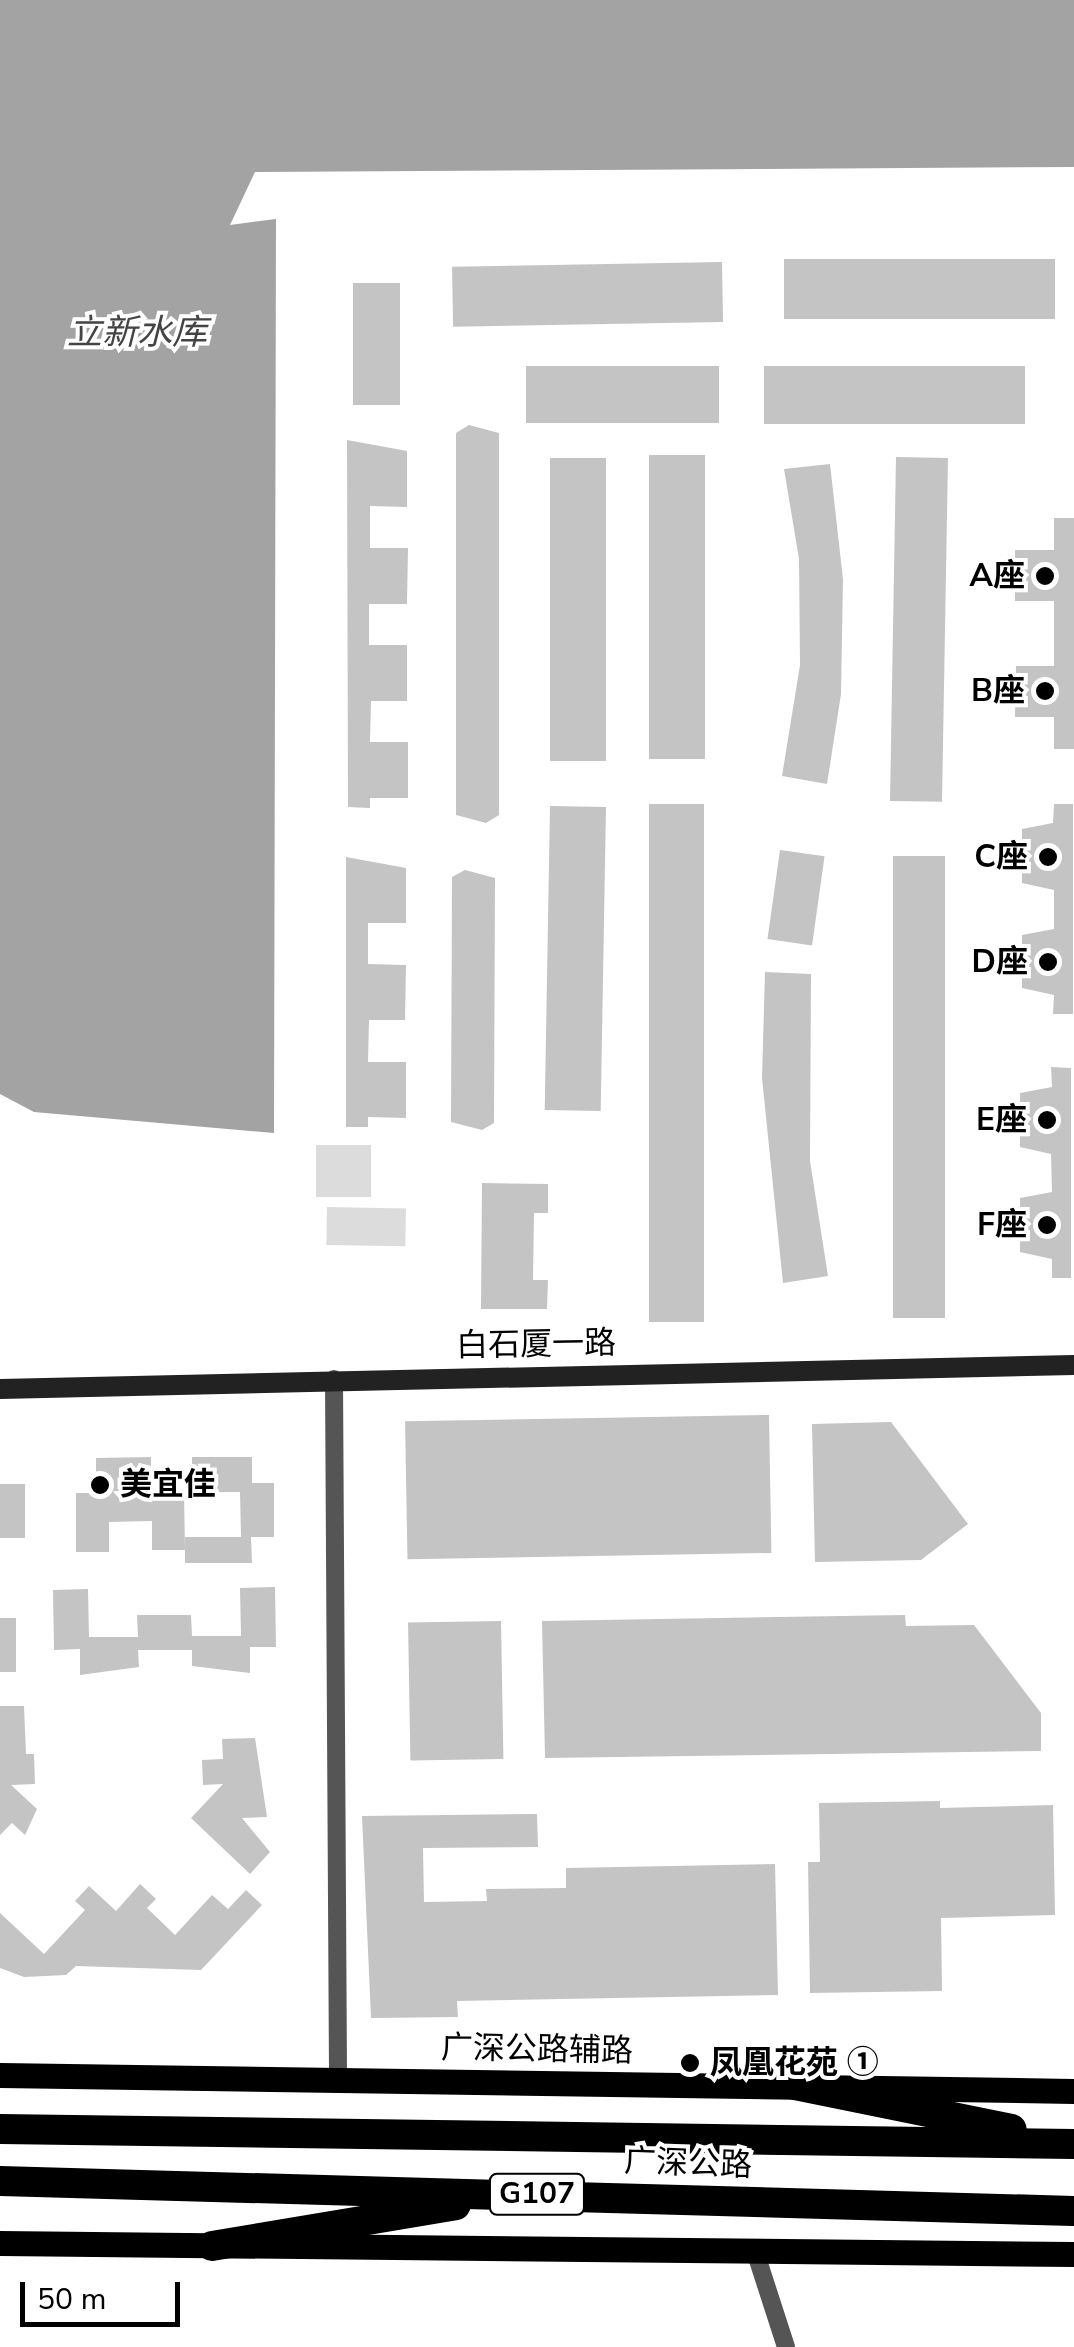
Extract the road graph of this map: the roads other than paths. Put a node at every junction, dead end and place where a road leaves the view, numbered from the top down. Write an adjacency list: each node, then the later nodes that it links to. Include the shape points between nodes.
1 (1074, 1366): 2 (street, 白石厦一路)
2 (334, 1379): 3 (street, 白石厦一路); 5 (street)
3 (0, 1389)
4 (0, 2075): 5 (main road, 广深公路辅路)
5 (338, 2080): 6 (main road, 广深公路辅路)
6 (794, 2085): 7 (main road, 广深公路辅路); 9 (highway)
7 (1074, 2092)
8 (0, 2129): 9 (highway, 广深公路 / G107)
9 (1074, 2143)
10 (0, 2181): 11 (highway, 广深公路 / G107)
11 (521, 2194): 12 (highway, 广深公路 / G107); 14 (highway)
12 (1074, 2211)
13 (0, 2243): 14 (main road)
14 (212, 2246): 15 (main road)
15 (755, 2251): 16 (main road); 17 (street)
16 (1074, 2254)
17 (786, 2347)

